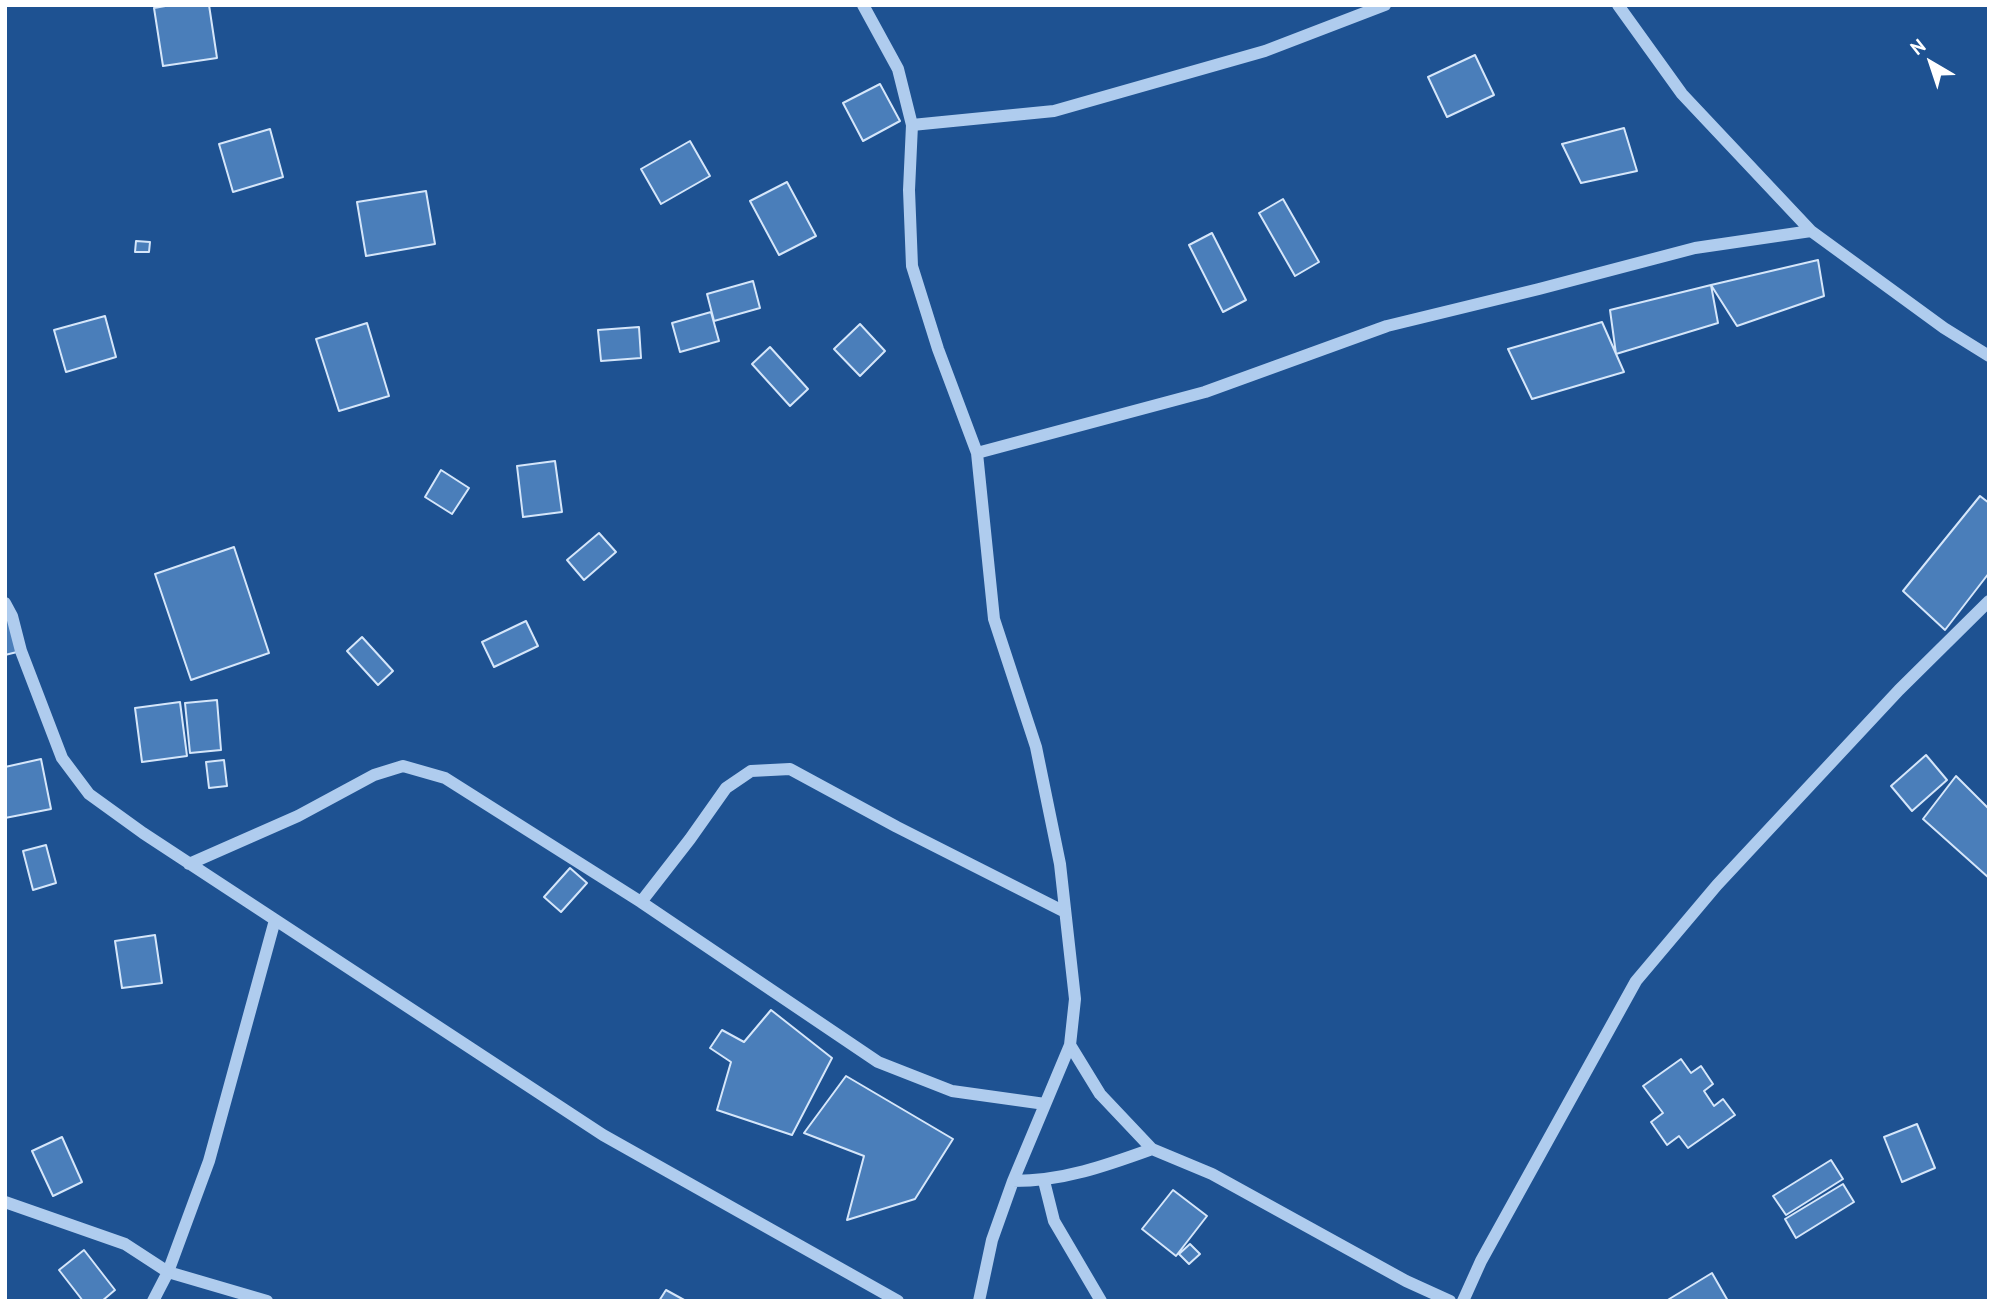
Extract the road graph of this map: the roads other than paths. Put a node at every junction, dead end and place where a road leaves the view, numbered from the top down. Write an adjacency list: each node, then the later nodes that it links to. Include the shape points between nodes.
1 (863, 5): 4 (street, via 898,69)
2 (1385, 5): 4 (street, via 1265,51 1054,111)
3 (1618, 5): 5 (street, via 1682,93)
4 (912, 125): 7 (street, via 912,266)
5 (1811, 231): 6 (street); 7 (street, via 1695,248 1387,326 1205,392)
6 (1989, 356)
7 (977, 453): 12 (street, via 993,619 1036,747)
8 (1989, 601): 27 (street, via 1726,875 1636,981)
9 (5, 603): 10 (street, via 62,758 89,794)
10 (189, 864): 11 (street, via 298,816 373,775 404,766 444,778); 13 (street)
11 (641, 902): 12 (street, via 726,788 751,771 790,769); 15 (street, via 878,1062 952,1091)
12 (1065, 912): 14 (street, via 1074,999)
13 (275, 920): 20 (street, via 209,1161); 23 (street, via 603,1135)
14 (1070, 1045): 15 (street); 16 (street, via 1100,1094)
15 (1045, 1104): 17 (street)
16 (1152, 1149): 18 (street); 26 (street, via 1212,1174)
17 (1013, 1181): 18 (street); 24 (street, via 992,1240)
18 (1044, 1181): 25 (street, via 1054,1220)
19 (5, 1202): 20 (street, via 125,1244)
20 (168, 1272): 21 (street); 22 (street)
21 (153, 1301)
22 (267, 1301)
23 (898, 1301)
24 (979, 1301)
25 (1101, 1301)
26 (1450, 1301)
27 (1463, 1301)

